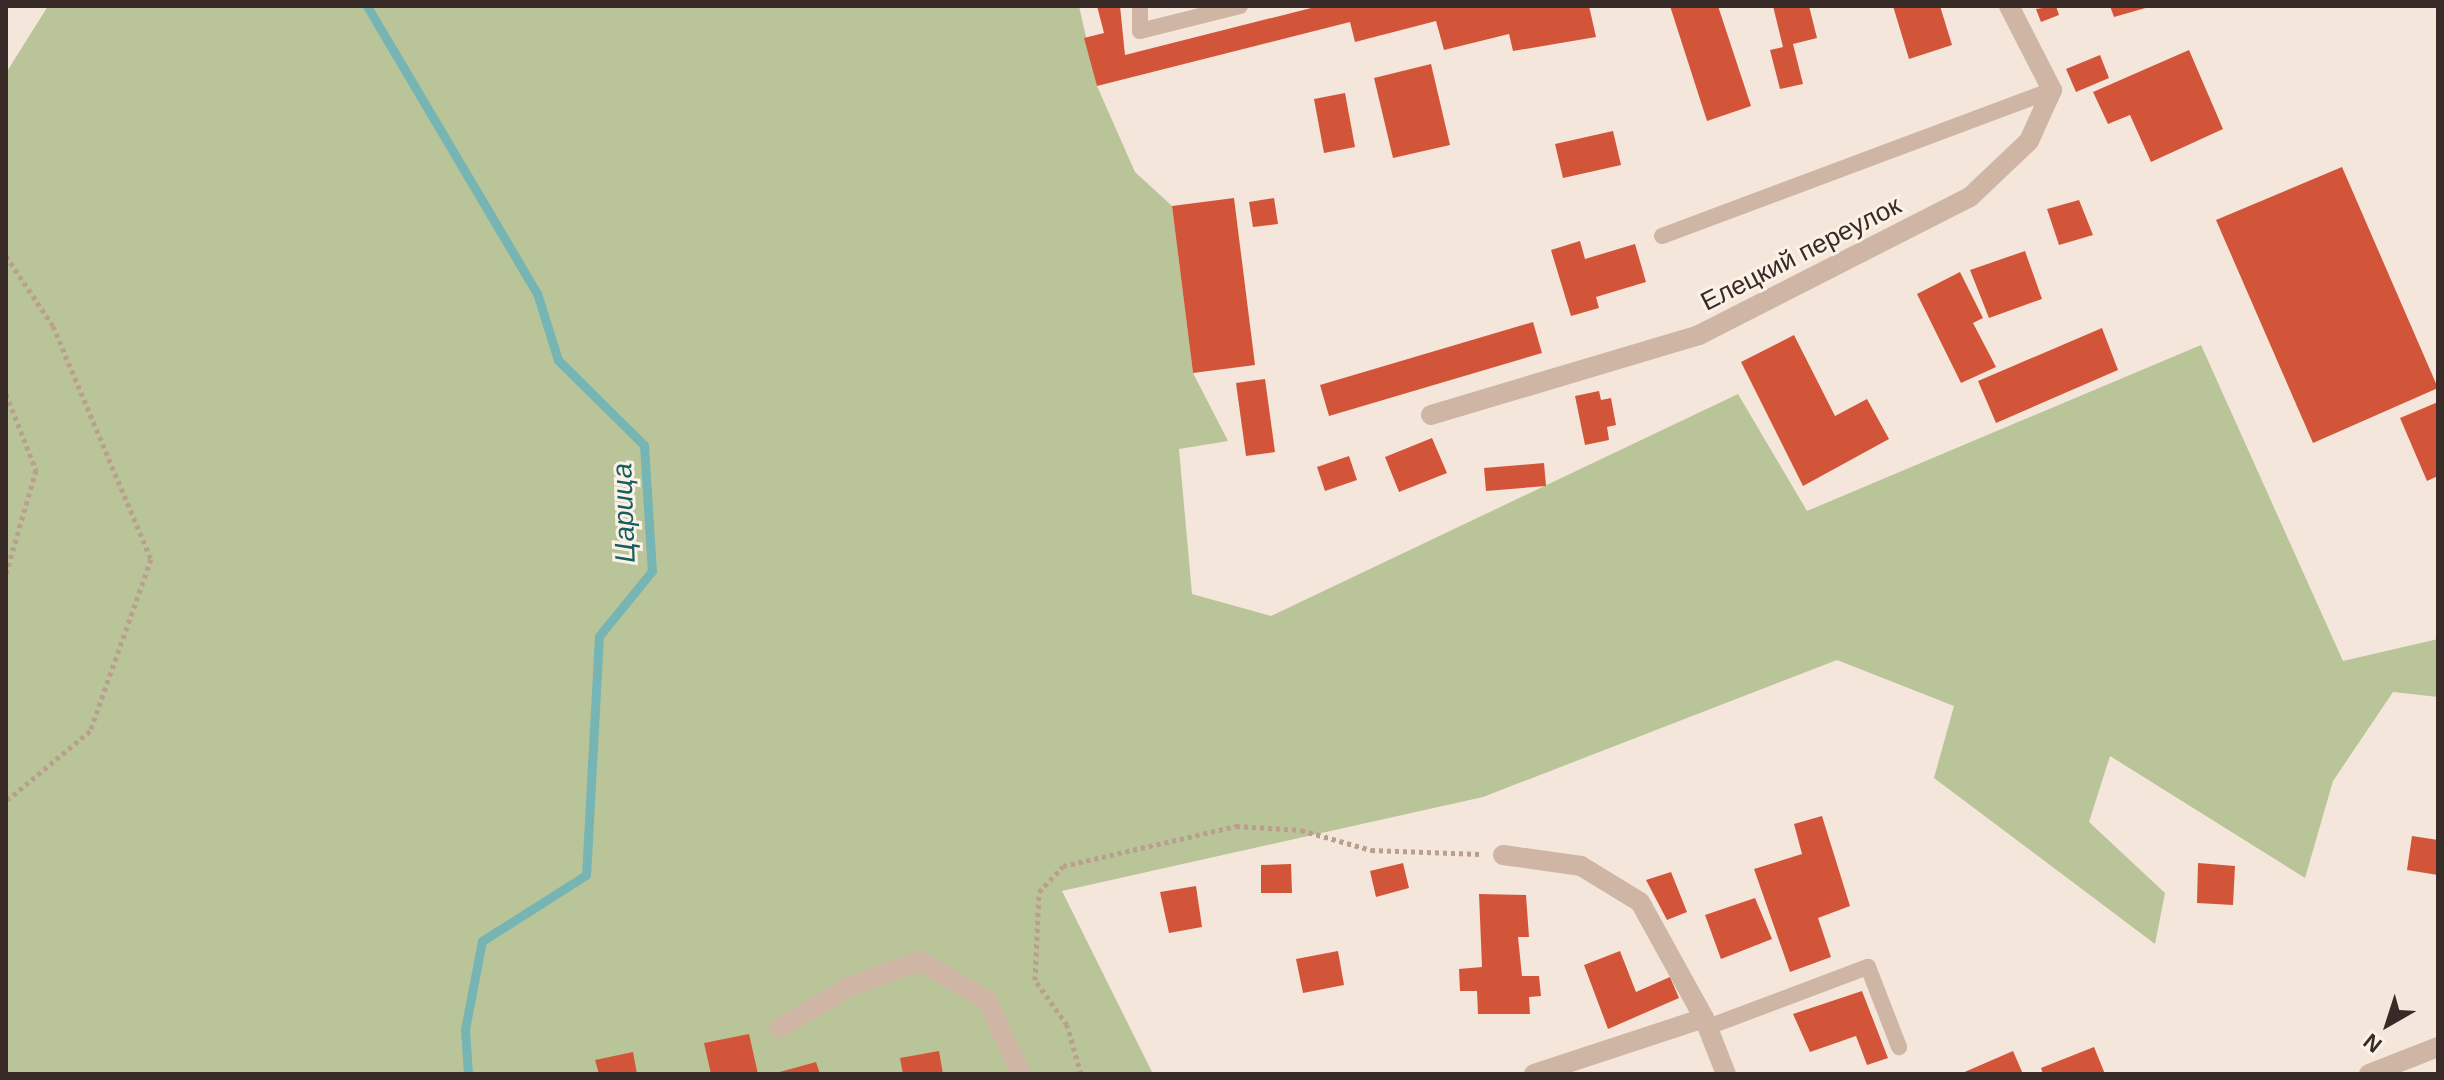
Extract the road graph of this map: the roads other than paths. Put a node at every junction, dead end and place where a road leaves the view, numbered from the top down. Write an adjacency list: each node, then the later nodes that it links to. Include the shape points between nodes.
1 (1140, 6): 2 (lane, via 1140,31)
2 (1240, 6)
3 (2009, 6): 4 (street)
4 (2052, 90): 5 (lane); 6 (street, Елецкий переулок, via 2029,141 1970,197 1699,335)
5 (1662, 236)
6 (1431, 415)
7 (1503, 855): 8 (street, via 1581,866 1640,902)
8 (1706, 1022): 10 (lane, via 1868,967); 13 (street); 14 (street)
9 (779, 1028): 12 (street, via 849,987 920,961 987,1000)
10 (1899, 1047)
11 (2438, 1047): 15 (street)
12 (1021, 1074)
13 (1534, 1074)
14 (1726, 1074)
15 (2369, 1074)

